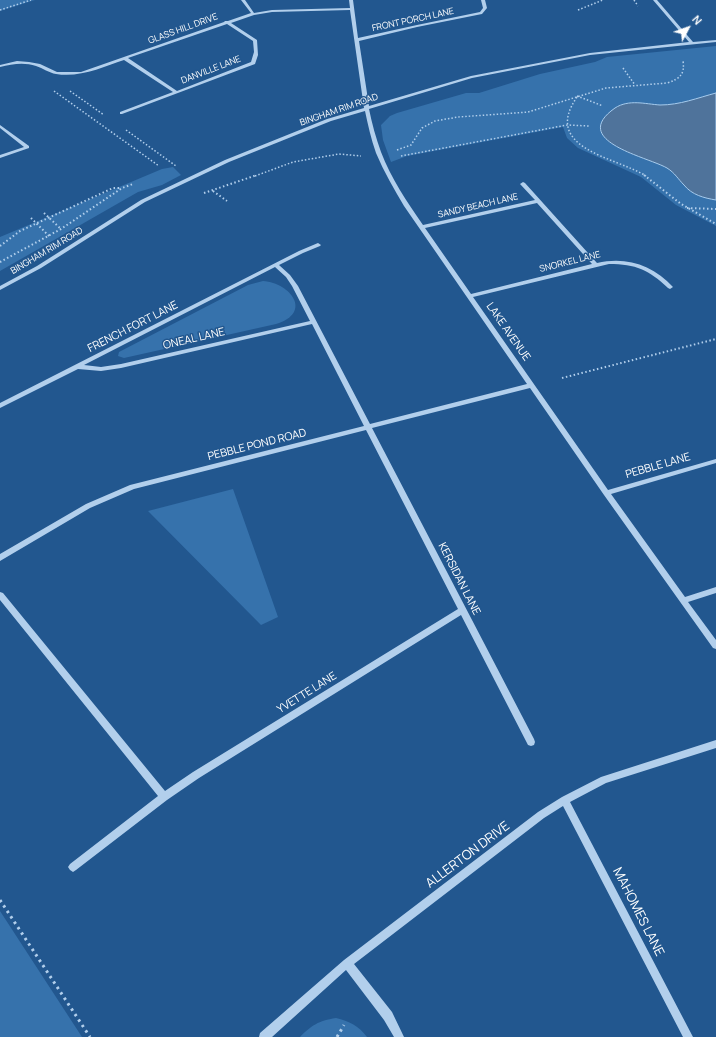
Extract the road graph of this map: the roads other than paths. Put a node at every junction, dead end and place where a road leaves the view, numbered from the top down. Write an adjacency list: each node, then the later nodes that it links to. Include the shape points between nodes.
1 (243, 0): 6 (street)
2 (351, 0): 5 (street, LAKE AVENUE)
3 (483, 0): 8 (street, FRONT PORCH LANE, via 485,8 481,13)
4 (655, 0): 10 (street)
5 (352, 9): 6 (street, GLASS HILL DRIVE); 8 (street, LAKE AVENUE)
6 (252, 14): 7 (street, GLASS HILL DRIVE)
7 (226, 22): 11 (street, GLASS HILL DRIVE); 13 (street, DANVILLE LANE, via 255,40 255,60 249,65)
8 (357, 40): 14 (street, LAKE AVENUE)
9 (716, 41): 10 (street, BINGHAM RIM ROAD)
10 (692, 43): 14 (street, BINGHAM RIM ROAD, via 590,54 470,76)
11 (125, 58): 12 (street, GLASS HILL DRIVE, via 91,71 69,74 56,73 24,62); 13 (street)
12 (0, 66)
13 (176, 92): 15 (street, DANVILLE LANE)
14 (368, 108): 20 (street, LAKE AVENUE, via 379,153 393,183); 25 (street, BINGHAM RIM ROAD, via 329,120 227,162 143,201 39,267)
15 (122, 113)
16 (0, 126): 17 (street, via 27,147)
17 (0, 157)
18 (523, 184): 19 (street, SANDY BEACH LANE)
19 (538, 201): 20 (street, SANDY BEACH LANE); 23 (street, SANDY BEACH LANE)
20 (422, 227): 26 (street, LAKE AVENUE)
21 (318, 245): 22 (street, FRENCH FORT LANE)
22 (276, 265): 27 (street, via 292,281); 28 (street, FRENCH FORT LANE)
23 (596, 265): 24 (street, SNORKEL LANE, via 619,261 639,265 657,274); 26 (street, SNORKEL LANE)
24 (670, 287)
25 (0, 288)
26 (469, 296): 29 (street, LAKE AVENUE)
27 (314, 322): 28 (street, ONEAL LANE, via 122,366 102,369); 31 (street)
28 (78, 366): 30 (street, FRENCH FORT LANE)
29 (532, 385): 31 (street, PEBBLE POND ROAD); 33 (street, LAKE AVENUE)
30 (0, 406)
31 (368, 427): 34 (street, PEBBLE POND ROAD, via 127,488 88,506); 38 (street, KERSIDAN LANE)
32 (716, 461): 33 (street, PEBBLE LANE)
33 (606, 493): 37 (street, LAKE AVENUE)
34 (0, 558)
35 (716, 590): 37 (street)
36 (0, 595): 42 (street)
37 (684, 600): 39 (street, LAKE AVENUE)
38 (463, 610): 40 (street, KERSIDAN LANE); 42 (street, YVETTE LANE)
39 (716, 646)
40 (531, 742)
41 (716, 744): 43 (street, ALLERTON DRIVE, via 612,778)
42 (164, 797): 44 (street, YVETTE LANE)
43 (565, 800): 45 (street, ALLERTON DRIVE); 48 (street, MAHOMES LANE)
44 (73, 867)
45 (347, 963): 46 (street, ALLERTON DRIVE); 47 (street, via 388,1016)
46 (264, 1037)
47 (399, 1037)
48 (688, 1037)

